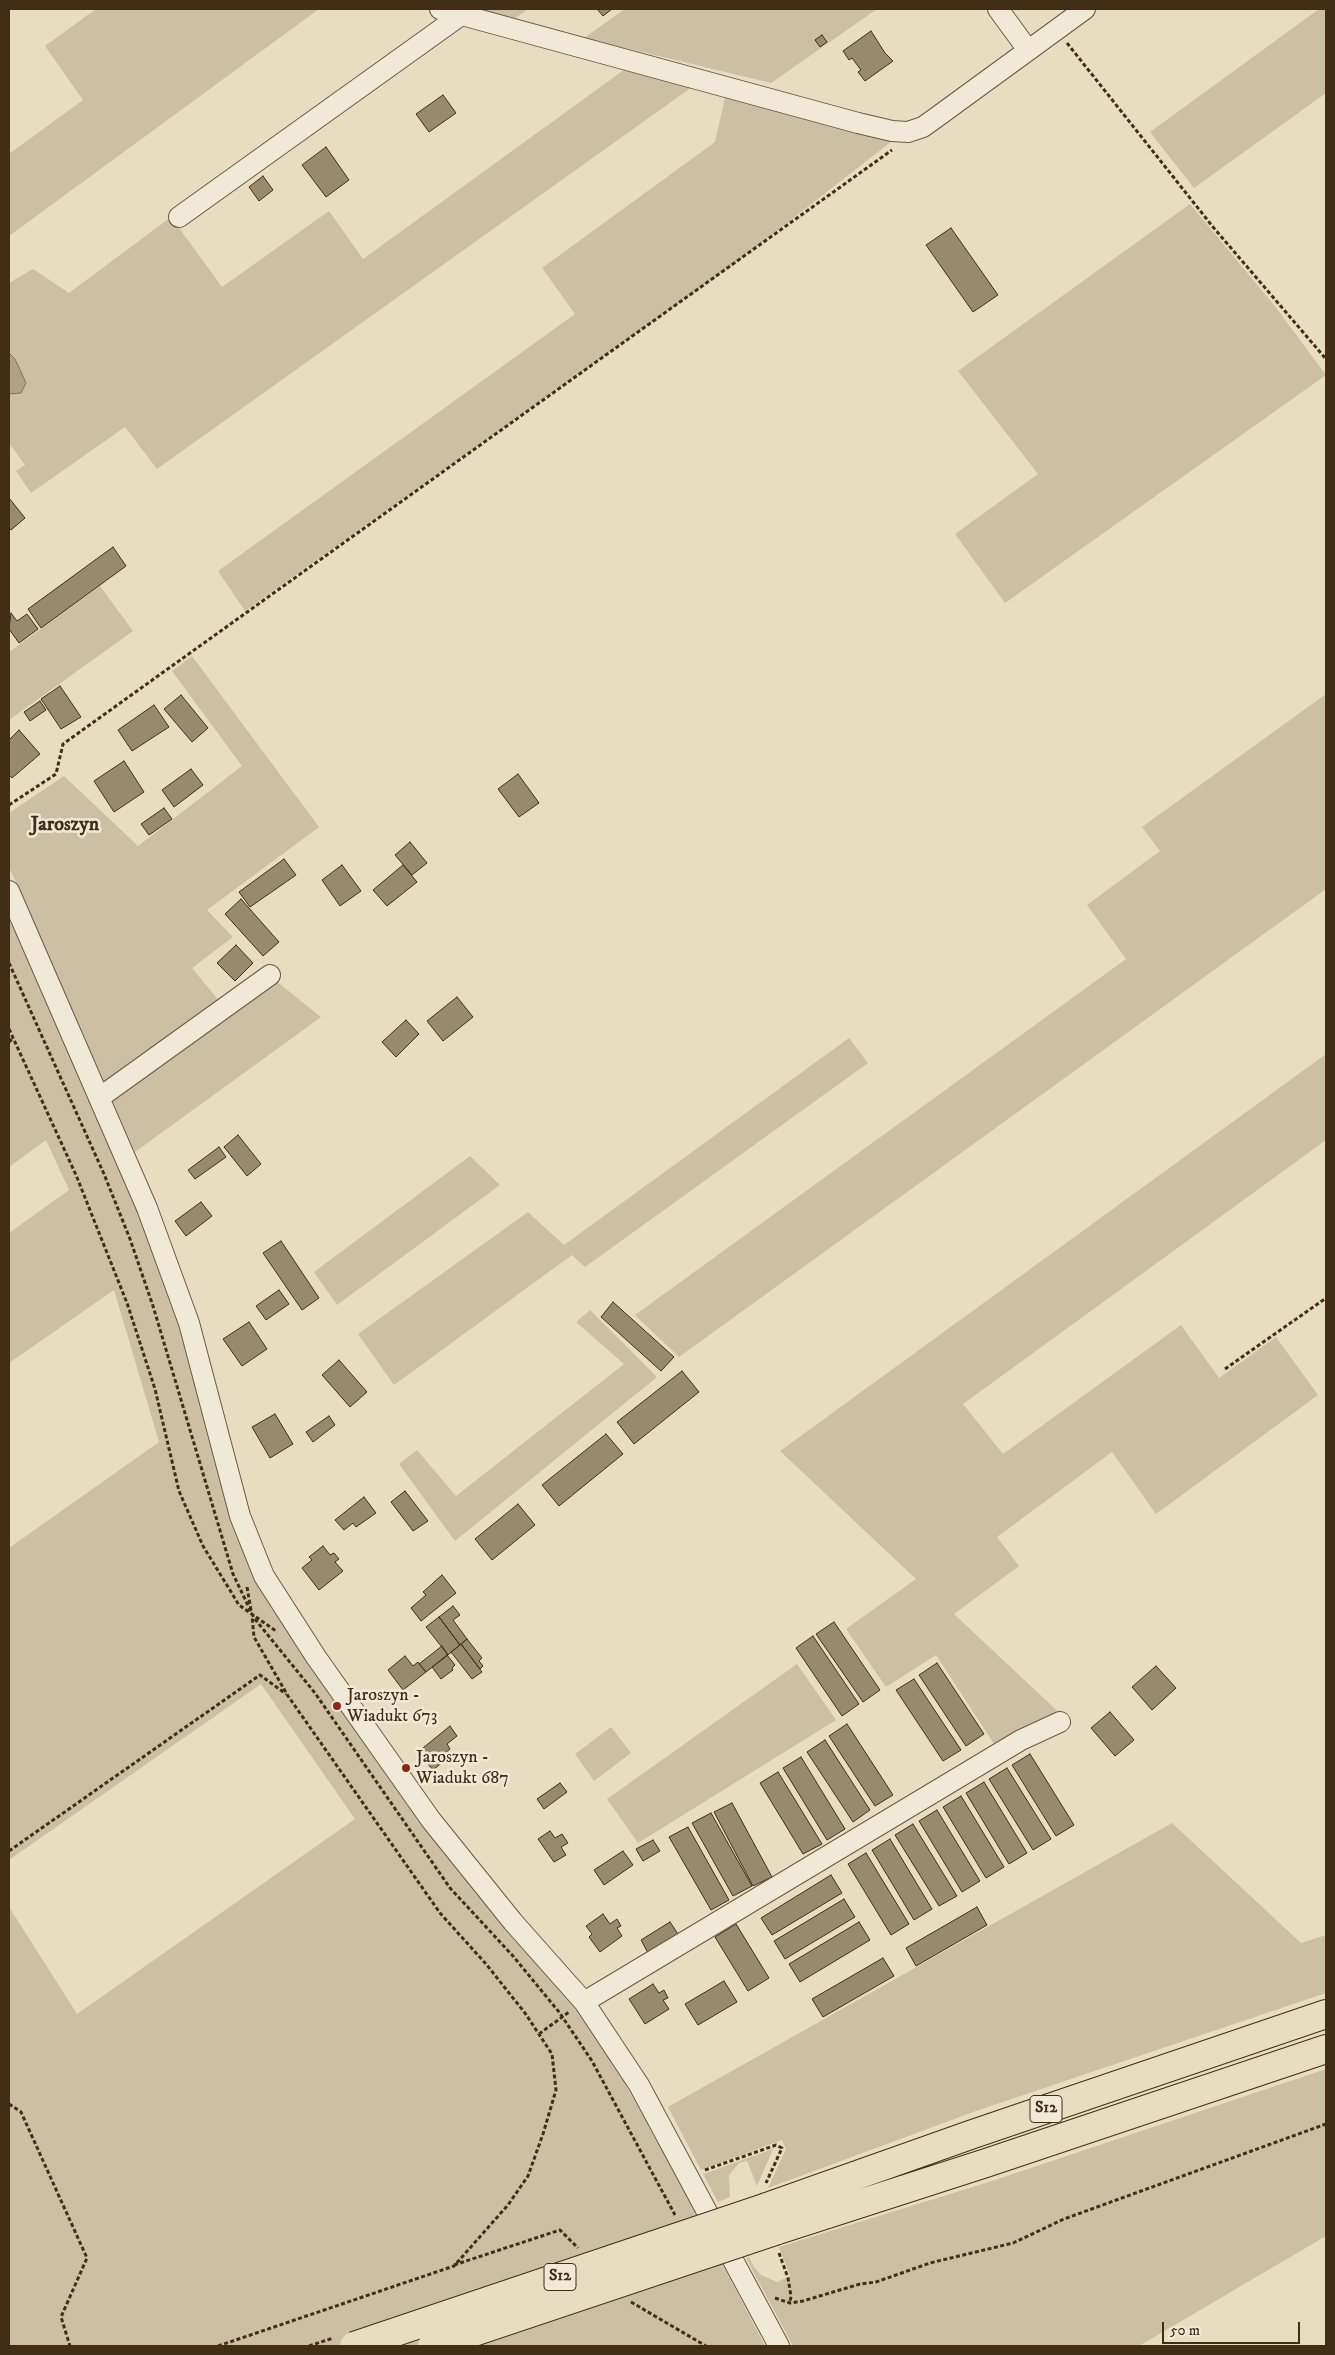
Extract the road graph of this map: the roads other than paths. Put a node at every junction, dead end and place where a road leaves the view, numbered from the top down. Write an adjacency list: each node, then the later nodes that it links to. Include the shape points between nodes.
1 (440, 9): 4 (street)
2 (998, 9): 5 (street)
3 (1085, 9): 5 (street)
4 (461, 15): 5 (street, via 858,123 908,132 941,114); 6 (street)
5 (1028, 50)
6 (179, 217)
7 (9, 891): 9 (street)
8 (270, 975): 9 (street)
9 (99, 1098): 11 (street, via 146,1208 189,1323 240,1516 264,1576 316,1657 431,1820 513,1922)
10 (1060, 1722): 11 (street, via 1021,1740)
11 (584, 2002): 17 (street, via 639,2085)
12 (1326, 2014): 14 (highway, S12, via 965,2136)
13 (1326, 2049): 14 (highway, S12, via 986,2163)
14 (771, 2218): 15 (highway, S12, bridge); 16 (highway, S12, bridge)
15 (354, 2346)
16 (432, 2346)
17 (779, 2346)

